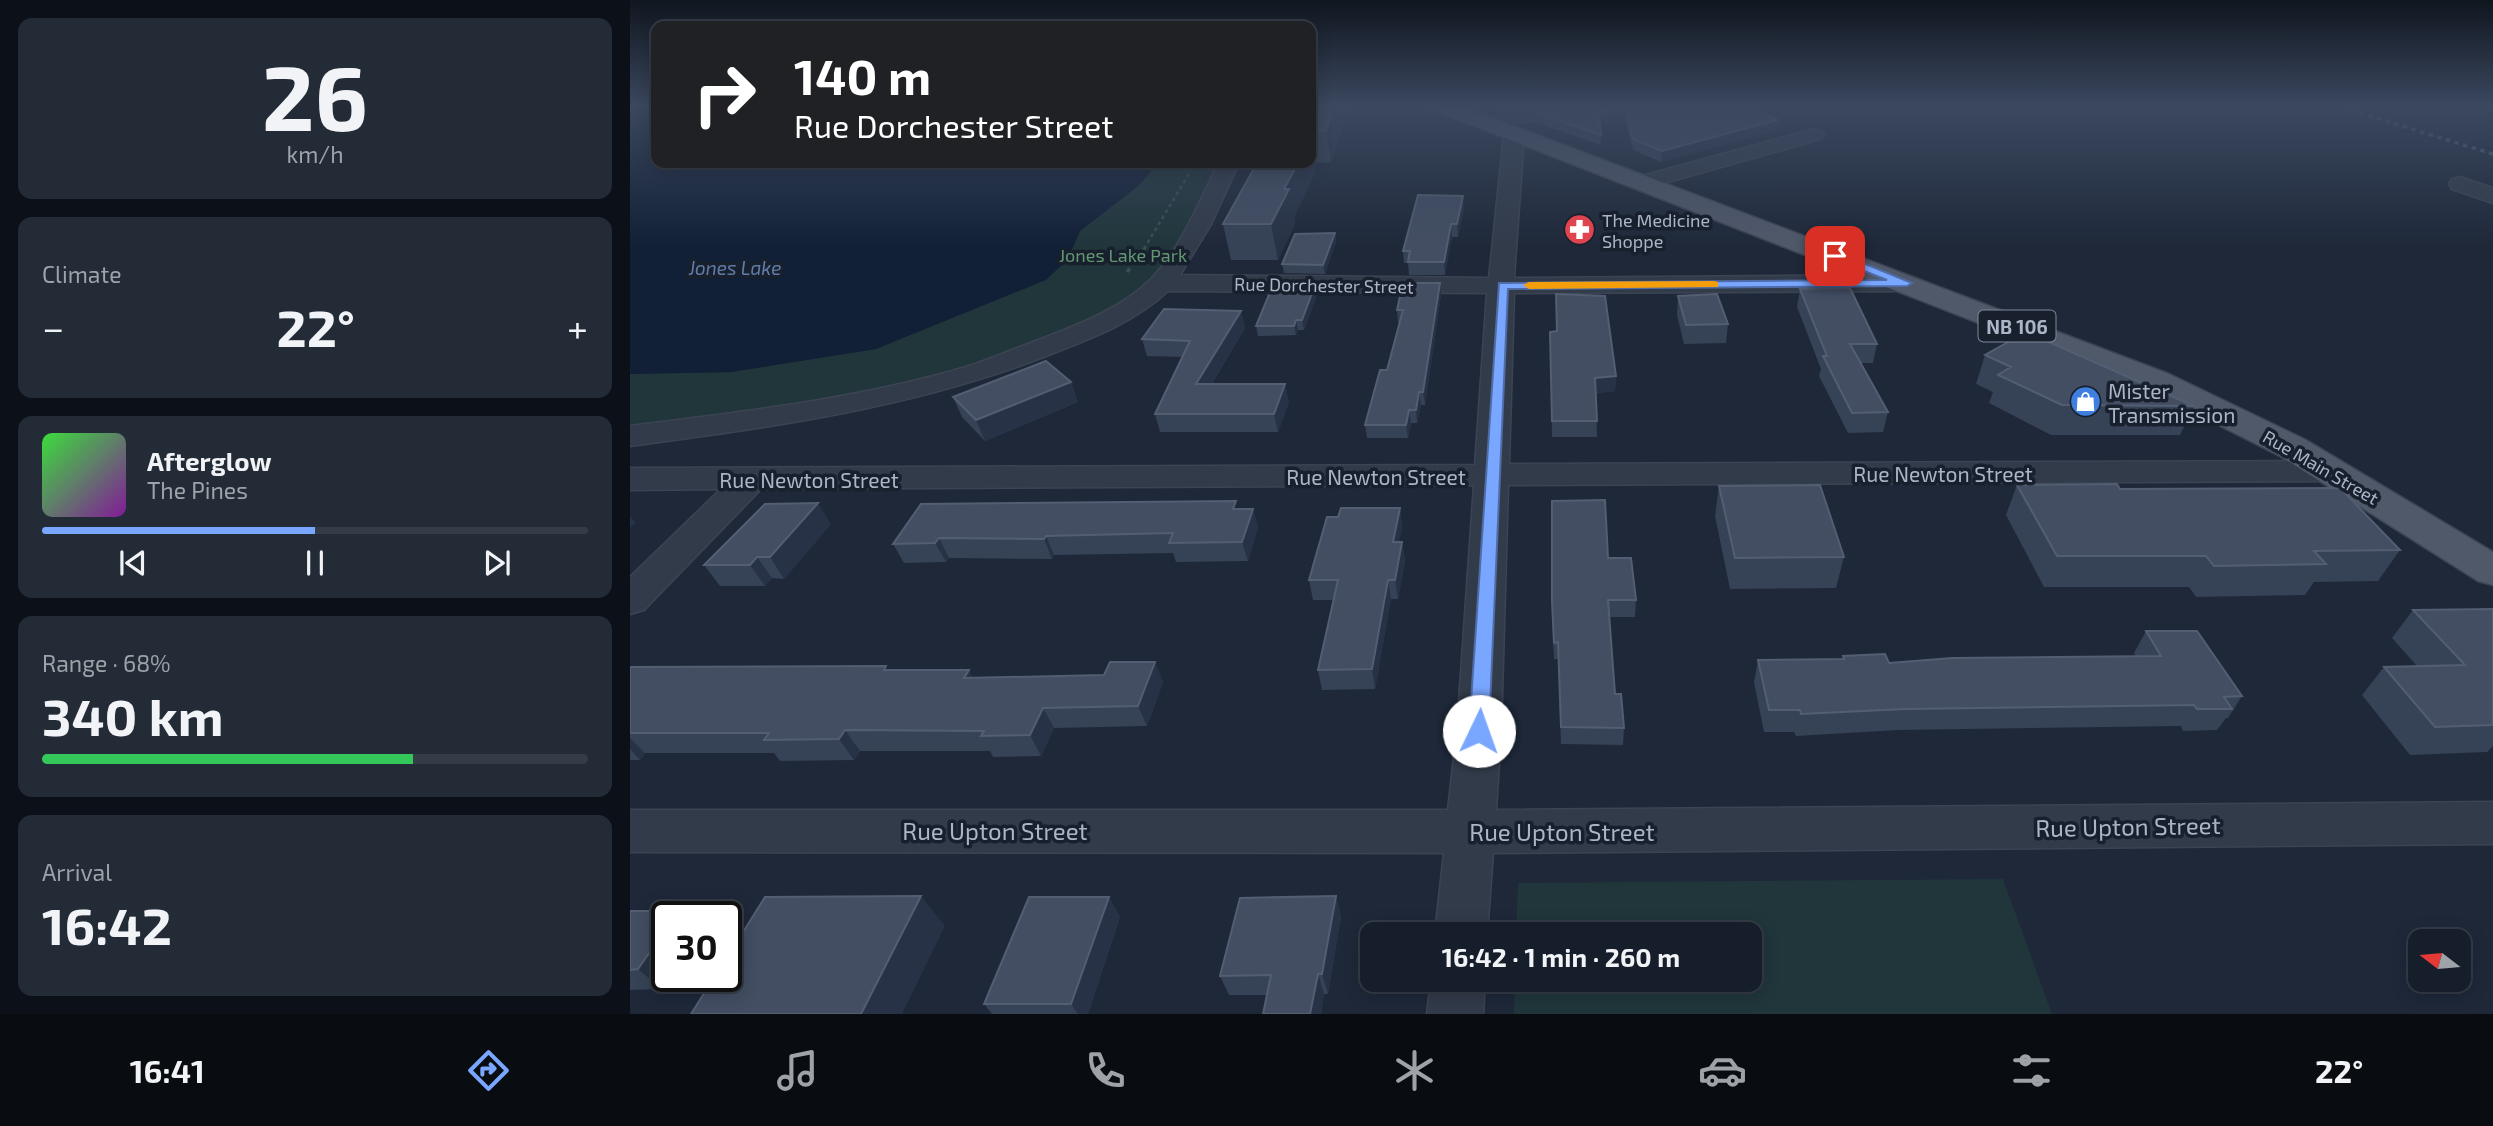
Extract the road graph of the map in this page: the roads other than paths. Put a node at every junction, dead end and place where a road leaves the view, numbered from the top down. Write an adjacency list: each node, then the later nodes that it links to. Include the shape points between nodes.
1 (1502, 152): 10 (street)
2 (1561, 152): 5 (main road, Rue Main Street / NB 106)
3 (1752, 152): 5 (street)
4 (1226, 168): 8 (street)
5 (1643, 183): 9 (main road, Rue Main Street / NB 106)
6 (2459, 184): 7 (street)
7 (2493, 196)
8 (1161, 283): 10 (street, Rue Dorchester Street); 11 (street, via 1087,331 972,374 747,421)
9 (1907, 283): 10 (street, Rue Dorchester Street); 12 (main road, Rue Main Street / NB 106, via 2157,381)
10 (1503, 285): 13 (street)
11 (630, 436)
12 (2331, 471): 13 (street, Rue Newton Street); 16 (main road, Rue Main Street / NB 106)
13 (1492, 475): 15 (street, Rue Newton Street); 20 (street)
14 (630, 479): 15 (street, Rue Newton Street)
15 (751, 479): 17 (street)
16 (2493, 571)
17 (630, 600)
18 (2493, 823): 20 (street, Rue Upton Street)
19 (630, 831): 20 (street, Rue Upton Street)
20 (1469, 832): 21 (street)
21 (1462, 922)
22 (1457, 992): 23 (street)
23 (1455, 1014)

